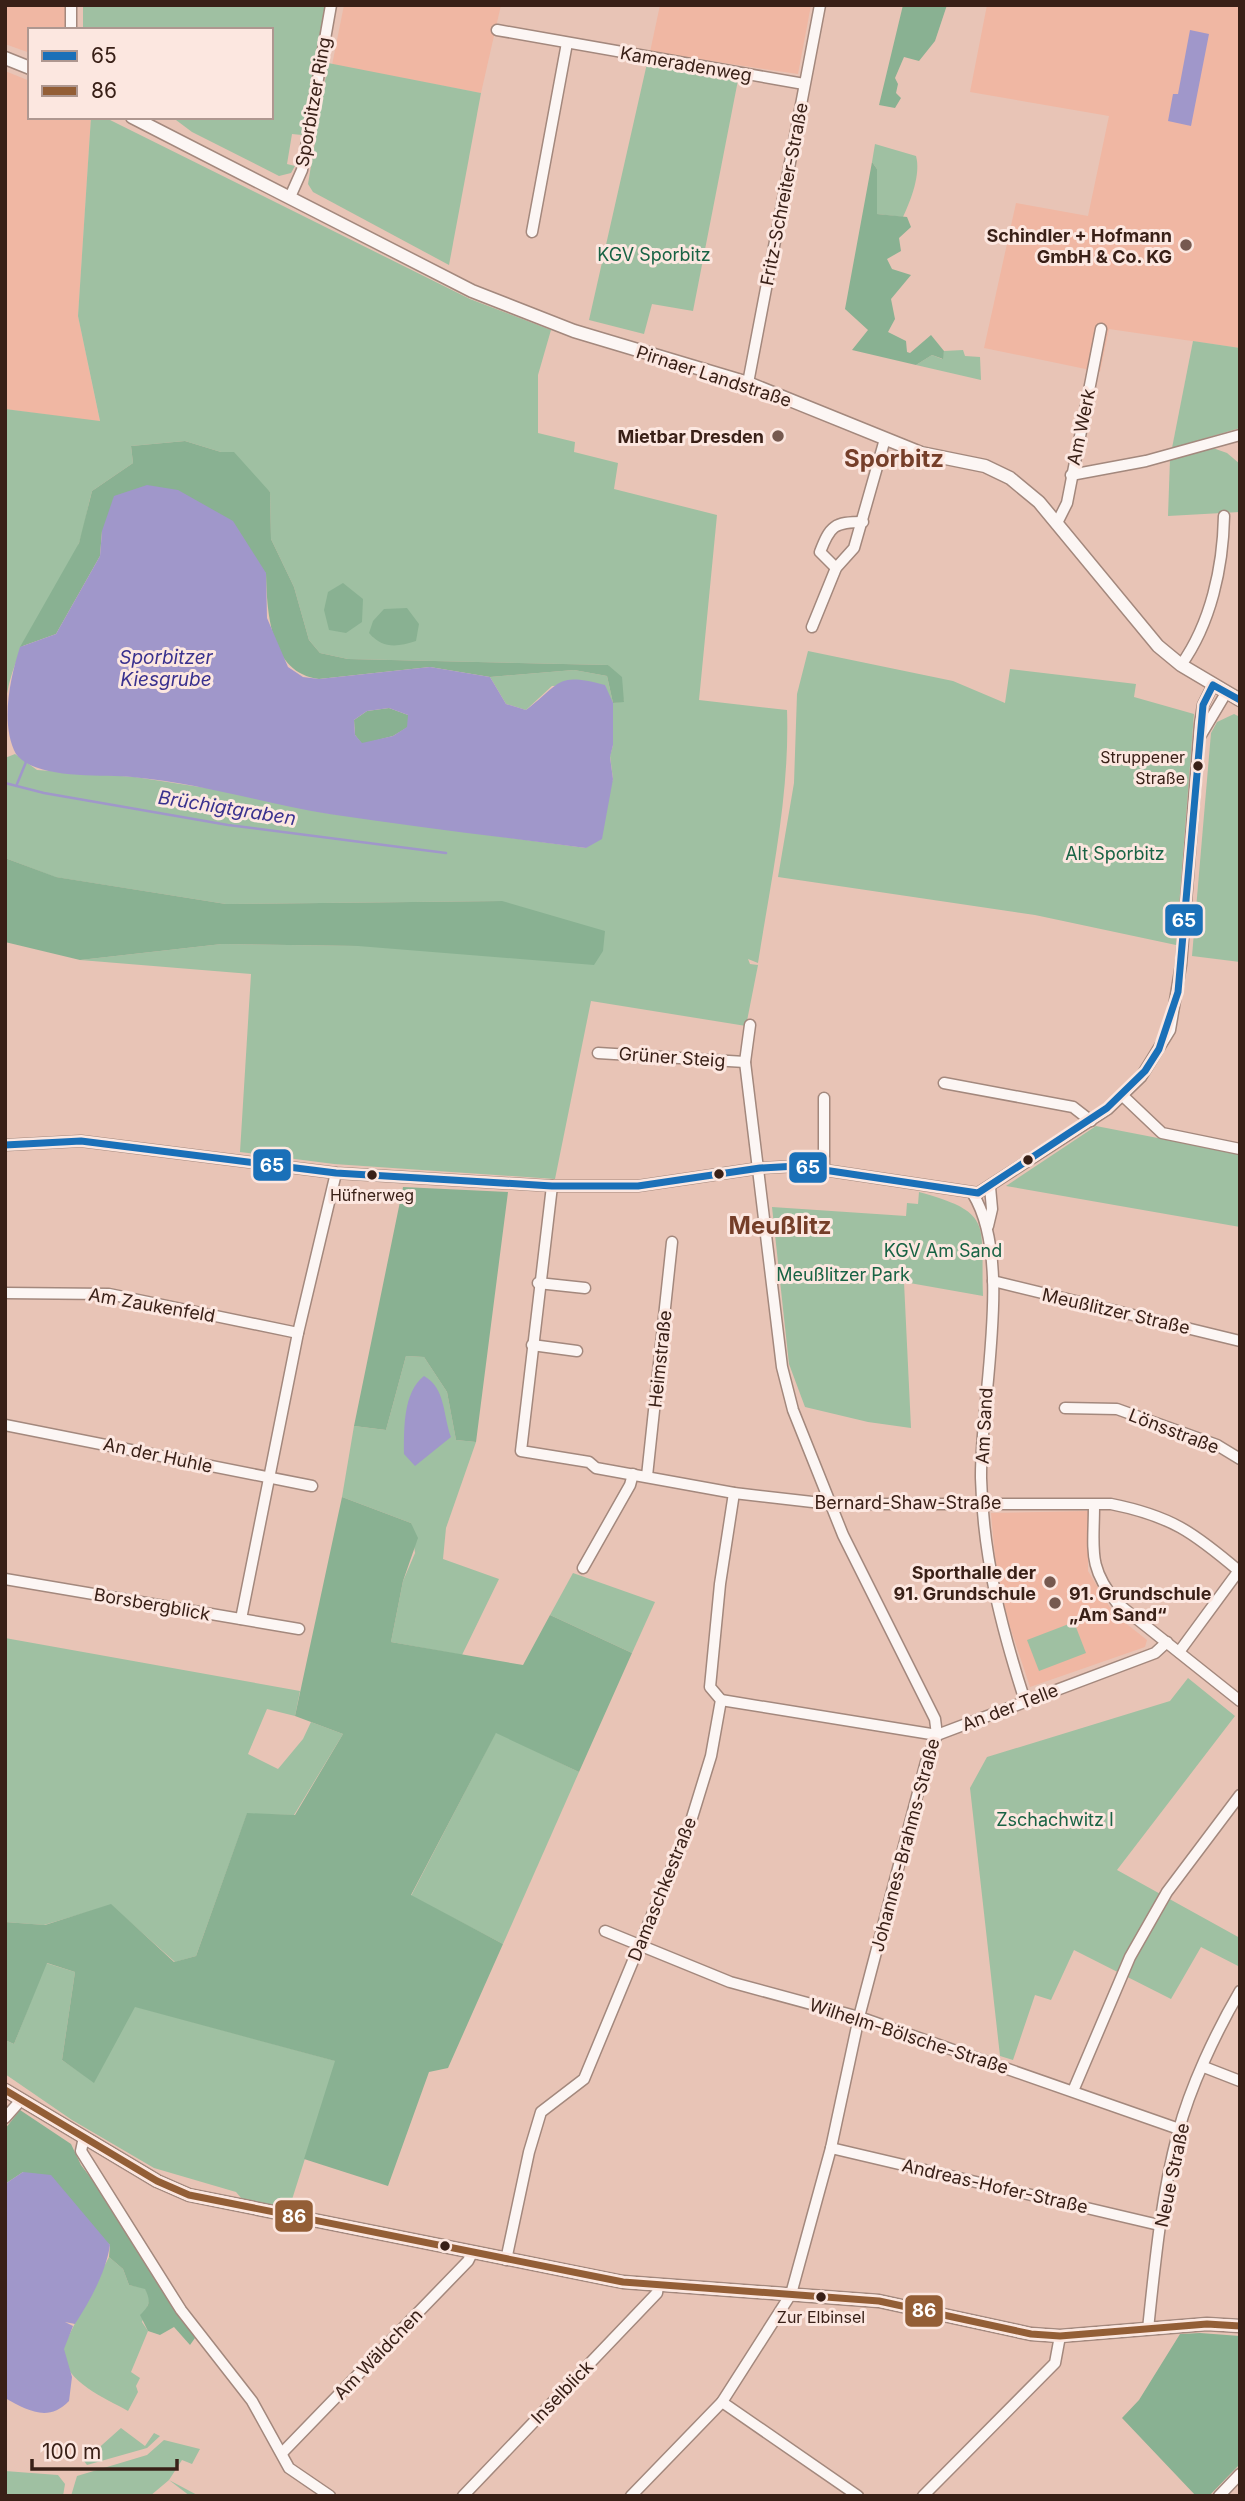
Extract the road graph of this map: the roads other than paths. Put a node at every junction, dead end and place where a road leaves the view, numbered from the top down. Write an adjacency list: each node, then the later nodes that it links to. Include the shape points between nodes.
1 (71, 5): 4 (street)
2 (331, 5): 11 (street, Sporbitzer Ring, via 302,170)
3 (820, 5): 9 (street, Fritz-Schreiter-Straße)
4 (71, 28)
5 (497, 30): 6 (street, Kameradenweg)
6 (567, 43): 9 (street, Kameradenweg); 12 (street)
7 (5, 58): 8 (street)
8 (28, 67)
9 (804, 84): 14 (street, Fritz-Schreiter-Straße)
10 (136, 119): 11 (street, Pirnaer Landstraße)
11 (290, 197): 14 (street, Pirnaer Landstraße, via 472,291 574,331)
12 (533, 232)
13 (1101, 329): 17 (street, Am Werk)
14 (748, 383): 16 (street, Pirnaer Landstraße)
15 (1240, 435): 17 (street, via 1146,461)
16 (886, 439): 19 (street); 20 (street, Pirnaer Landstraße, via 921,453 985,466 1010,478)
17 (1071, 475): 20 (street, Am Werk, via 1067,503)
18 (1224, 516): 23 (street, via 1224,553 1212,600)
19 (863, 522): 21 (street, via 854,548); 21 (street, via 843,522 829,530 820,552)
20 (1056, 523): 23 (street, Pirnaer Landstraße, via 1132,618)
21 (836, 568): 22 (street)
22 (812, 627)
23 (1181, 665): 24 (street, Pirnaer Landstraße)
24 (1213, 685): 25 (street, Pirnaer Landstraße); 27 (street, via 1203,705)
25 (1226, 693): 26 (street, Pirnaer Landstraße); 27 (street)
26 (1240, 700)
27 (1200, 738): 32 (street, via 1173,1020 1153,1060)
28 (750, 1025): 30 (street, Johannes-Brahms-Straße)
29 (598, 1053): 30 (street, Grüner Steig)
30 (745, 1062): 37 (street, Johannes-Brahms-Straße)
31 (944, 1083): 34 (street, via 1073,1107)
32 (1123, 1096): 34 (street); 36 (street, via 1162,1133)
33 (824, 1098): 38 (street)
34 (1091, 1121): 41 (street)
35 (5, 1145): 39 (street, via 81,1142)
36 (1240, 1149)
37 (760, 1168): 38 (street, via 797,1166); 40 (street, via 638,1186); 61 (street, Johannes-Brahms-Straße, via 782,1367 793,1409)
38 (824, 1171): 42 (street)
39 (336, 1173): 40 (street); 49 (street)
40 (552, 1186): 46 (street)
41 (990, 1187): 42 (street); 43 (street, Am Sand)
42 (973, 1194): 43 (street, Am Sand)
43 (988, 1229): 45 (street, Am Sand)
44 (672, 1242): 57 (street, Heimstraße)
45 (993, 1281): 50 (street, Meußlitzer Straße); 62 (street, Am Sand)
46 (538, 1283): 47 (street); 51 (street)
47 (585, 1288)
48 (5, 1293): 49 (street, Am Zaukenfeld, via 109,1294)
49 (298, 1333): 58 (street)
50 (1240, 1340)
51 (532, 1345): 52 (street); 56 (street, Bernard-Shaw-Straße, via 521,1451)
52 (577, 1351)
53 (1065, 1408): 55 (street, Lönsstraße, via 1117,1409 1217,1445)
54 (5, 1425): 58 (street, An der Huhle)
55 (1240, 1459)
56 (633, 1474): 57 (street, Bernard-Shaw-Straße); 64 (street)
57 (647, 1476): 60 (street, Bernard-Shaw-Straße)
58 (269, 1479): 59 (street, An der Huhle); 67 (street)
59 (312, 1486)
60 (734, 1493): 61 (street, Bernard-Shaw-Straße); 71 (street, Damaschkestraße, via 710,1687)
61 (830, 1504): 62 (street, Bernard-Shaw-Straße); 74 (street, Johannes-Brahms-Straße, via 935,1719)
62 (983, 1504): 63 (street, Bernard-Shaw-Straße); 73 (street, Am Sand, via 988,1565)
63 (1094, 1505): 65 (street, Bernard-Shaw-Straße, via 1151,1512 1191,1531); 69 (street, via 1097,1575 1117,1603)
64 (583, 1568)
65 (1239, 1570): 70 (street)
66 (5, 1579): 67 (street, Borsbergblick)
67 (241, 1619): 68 (street, Borsbergblick)
68 (299, 1629)
69 (1167, 1642): 70 (street); 73 (street, An der Telle, via 1155,1653)
70 (1180, 1652): 72 (street)
71 (721, 1700): 74 (street, An der Telle); 77 (street, Damaschkestraße, via 711,1756 691,1821)
72 (1240, 1701)
73 (1025, 1702): 74 (street, An der Telle)
74 (937, 1735): 79 (street, Johannes-Brahms-Straße)
75 (1240, 1796): 83 (street, via 1167,1892 1102,2018)
76 (605, 1931): 77 (street, Wilhelm-Bölsche-Straße)
77 (639, 1945): 79 (street, Wilhelm-Bölsche-Straße, via 730,1982); 91 (street, Damaschkestraße, via 584,2079 541,2112)
78 (1240, 1991): 80 (street, Neue Straße)
79 (859, 2017): 83 (street, Wilhelm-Bölsche-Straße); 88 (street, Johannes-Brahms-Straße)
80 (1204, 2067): 81 (street); 86 (street, Neue Straße)
81 (1240, 2081)
82 (5, 2090): 84 (street)
83 (1073, 2091): 86 (street, Wilhelm-Bölsche-Straße)
84 (21, 2100): 85 (street); 87 (street)
85 (5, 2119)
86 (1179, 2129): 89 (street, Neue Straße)
87 (84, 2137): 90 (street, via 189,2195); 98 (street, via 81,2151 181,2311 252,2401)
88 (831, 2148): 89 (street, Andreas-Hofer-Straße); 93 (street, Johannes-Brahms-Straße)
89 (1159, 2225): 95 (street, Neue Straße)
90 (472, 2253): 91 (street); 98 (street, Am Wäldchen)
91 (506, 2260): 92 (street)
92 (658, 2287): 93 (street); 101 (street, Inselblick)
93 (791, 2294): 96 (street, via 879,2301 1031,2334); 97 (street)
94 (1240, 2326): 95 (street)
95 (1148, 2329): 96 (street)
96 (1060, 2336): 104 (street, via 1055,2363)
97 (723, 2402): 102 (street); 103 (street)
98 (282, 2453): 100 (street, via 289,2468)
99 (1240, 2474): 105 (street)
100 (330, 2496)
101 (463, 2496)
102 (631, 2496)
103 (858, 2496)
104 (923, 2496)
105 (1219, 2496)

